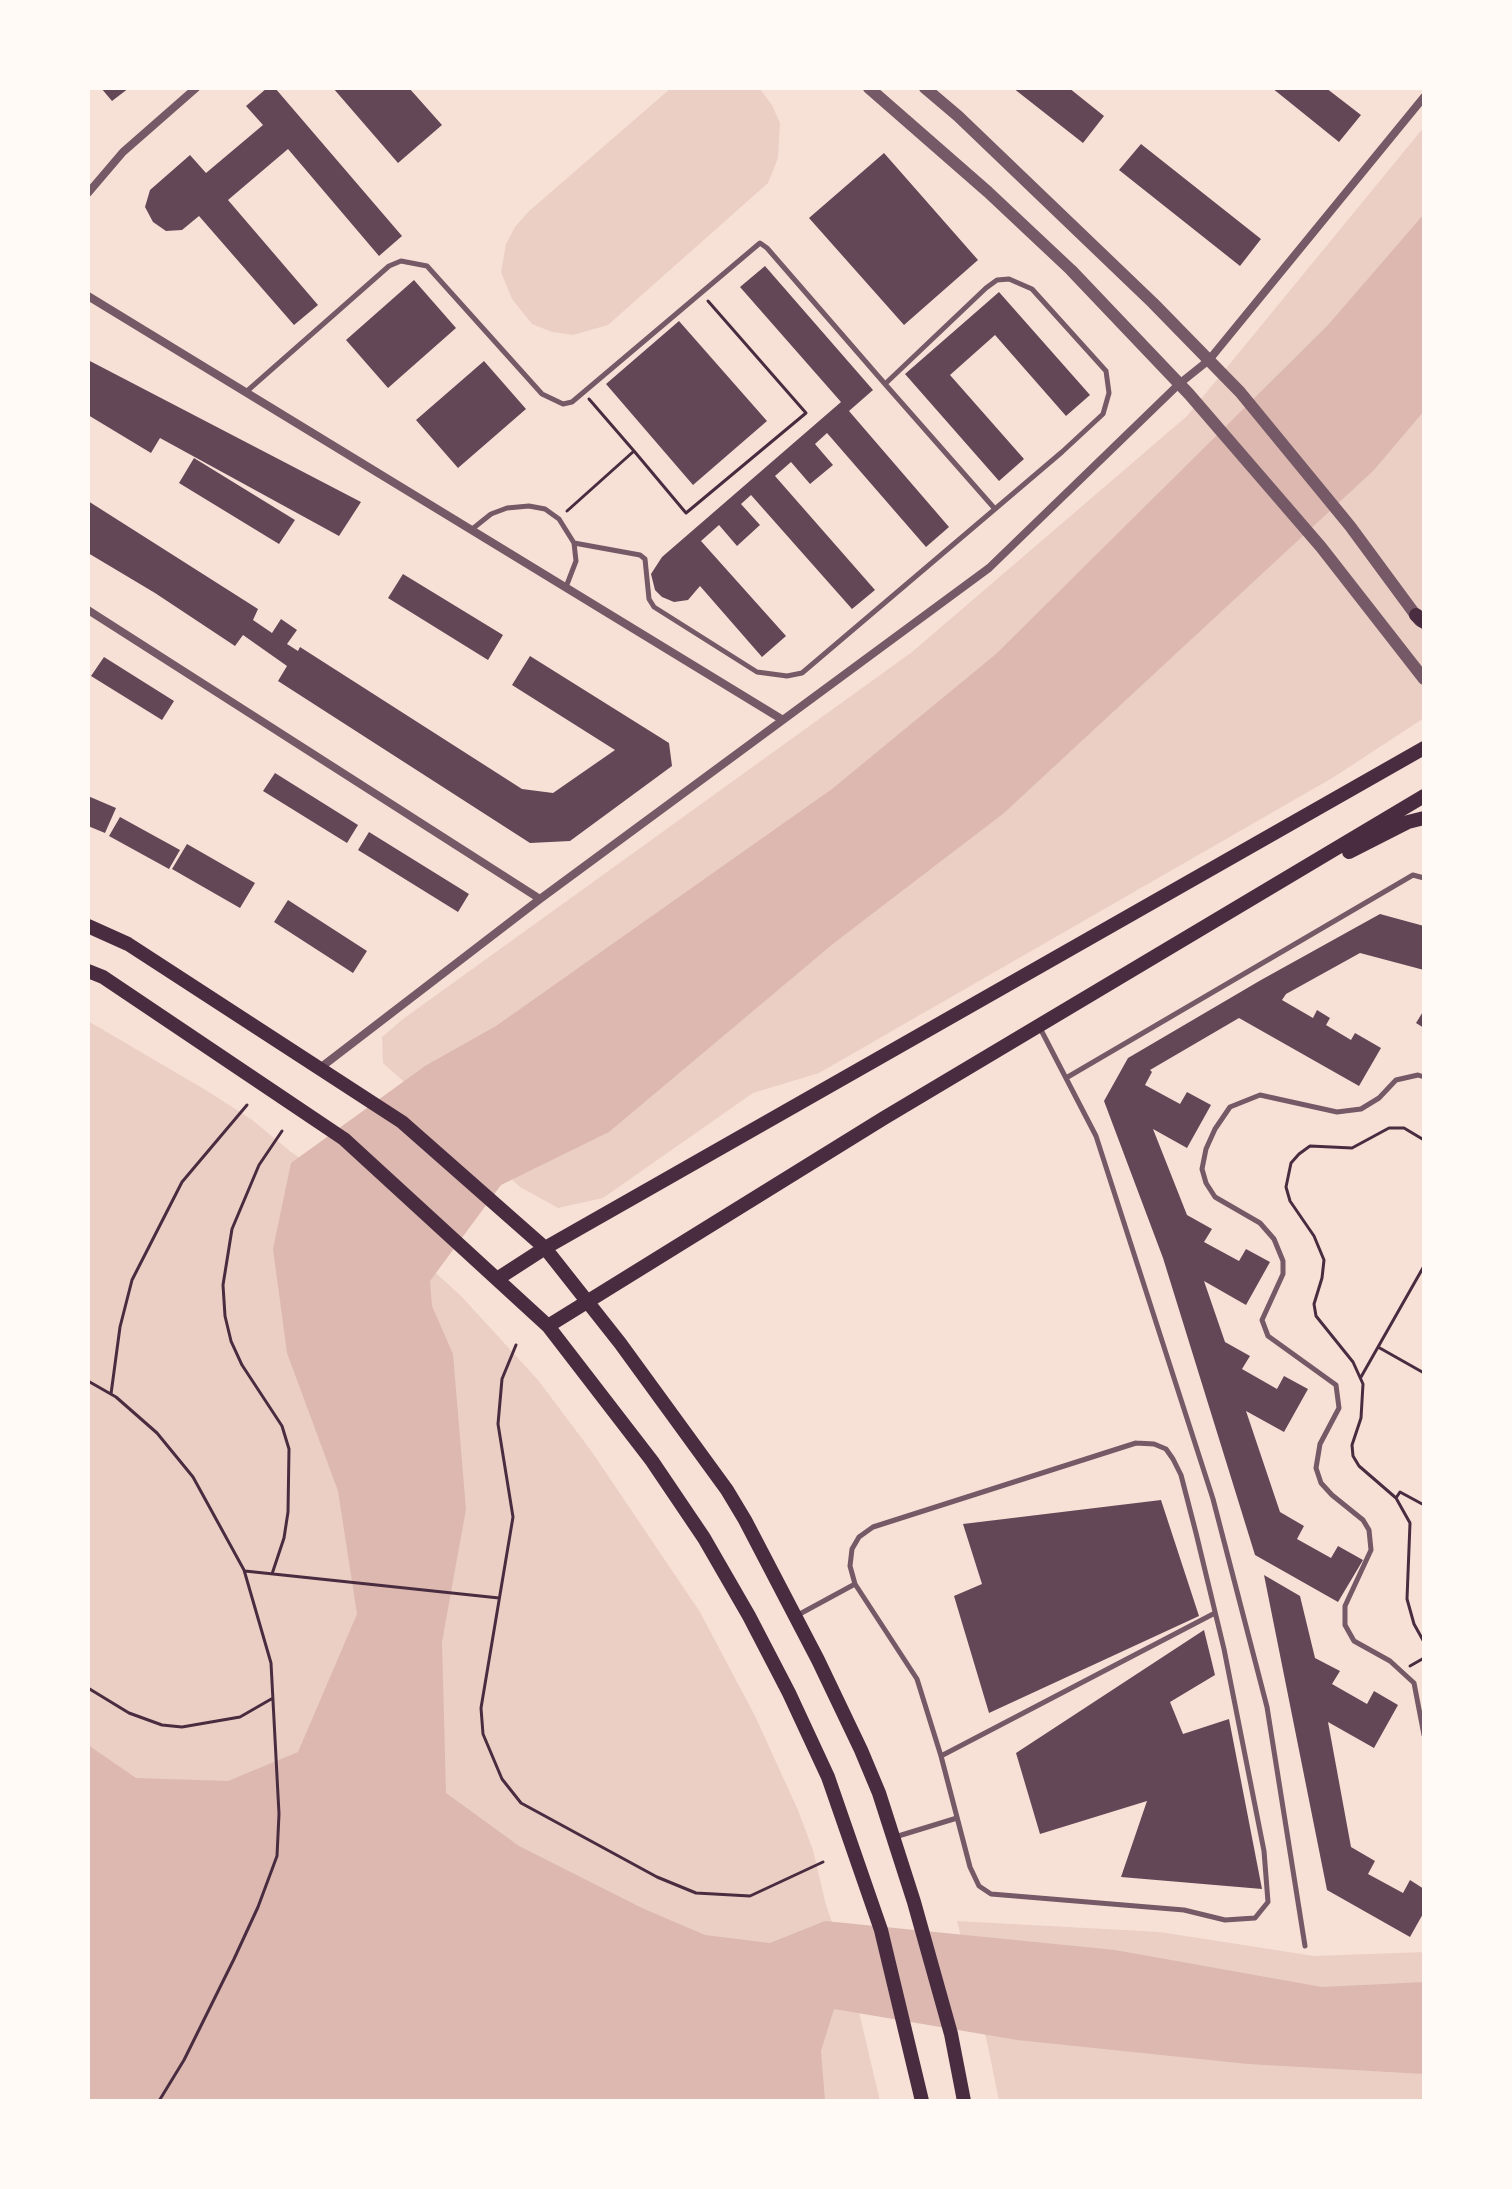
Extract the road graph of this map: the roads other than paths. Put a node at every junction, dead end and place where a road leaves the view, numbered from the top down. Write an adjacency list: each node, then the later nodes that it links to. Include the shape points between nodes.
1 (196, 88): 5 (street, via 123,152)
2 (869, 88): 9 (street, via 1071,270)
3 (925, 88): 7 (street)
4 (1424, 97): 7 (street)
5 (88, 193)
6 (88, 296): 10 (street)
7 (1209, 360): 9 (street); 16 (street, via 1350,526)
8 (885, 384): 10 (lane, via 760,243 572,402 563,404 542,394 427,266 401,261); 11 (lane); 11 (lane, via 986,288 1009,279 1032,289 1106,371 1109,393 1103,414)
9 (1179, 384): 17 (street, via 1321,547); 18 (street, via 989,568)
10 (246, 392): 12 (street)
11 (995, 509): 13 (lane, via 802,673 787,676 757,672 654,607 640,555)
12 (471, 530): 13 (lane, via 507,508 545,509 559,519); 14 (street)
13 (574, 543): 14 (lane, via 576,561)
14 (566, 588): 18 (street)
15 (88, 610): 24 (street)
16 (1421, 621)
17 (1424, 679)
18 (783, 720): 24 (street)
19 (1424, 748): 31 (main road)
20 (1424, 796): 23 (main road)
21 (1424, 818): 23 (main road)
22 (1424, 878): 30 (lane, via 1413,875)
23 (1259, 897): 27 (main road)
24 (540, 899): 28 (street)
25 (88, 926): 28 (main road, via 128,944)
26 (88, 971): 32 (main road, via 344,1139)
27 (1040, 1027): 30 (lane); 33 (main road)
28 (320, 1068): 31 (main road, via 402,1122)
29 (1424, 1077): 38 (lane, via 1396,1080 1361,1109 1337,1112 1260,1095 1230,1107 1215,1129 1202,1169 1215,1197 1260,1223 1283,1261 1283,1274 1262,1320 1268,1336 1336,1385 1339,1408 1320,1444 1316,1468 1321,1483 1363,1520 1371,1550 1345,1606 1345,1625 1354,1641 1414,1683)
30 (1066, 1078): 42 (lane, via 1096,1136 1213,1499 1267,1707)
31 (545, 1248): 32 (main road); 33 (main road)
32 (497, 1279): 34 (main road)
33 (587, 1303): 34 (main road); 37 (main road, via 727,1490)
34 (548, 1326): 43 (main road, via 678,1498 789,1693 828,1777 869,1890)
35 (855, 1584): 36 (lane, via 852,1549 873,1527 1136,1443 1166,1449 1181,1475); 37 (lane); 39 (lane, via 917,1679)
36 (1215, 1613): 39 (lane); 40 (lane, via 1264,1851 1268,1902 1255,1918 1225,1920 1184,1910 991,1894 979,1886 970,1867)
37 (795, 1617): 41 (main road, via 861,1750)
38 (1424, 1735)
39 (941, 1756): 40 (lane)
40 (957, 1818): 41 (lane)
41 (894, 1838): 44 (main road, via 949,2023)
42 (1305, 1946)
43 (922, 2101)
44 (964, 2101)

